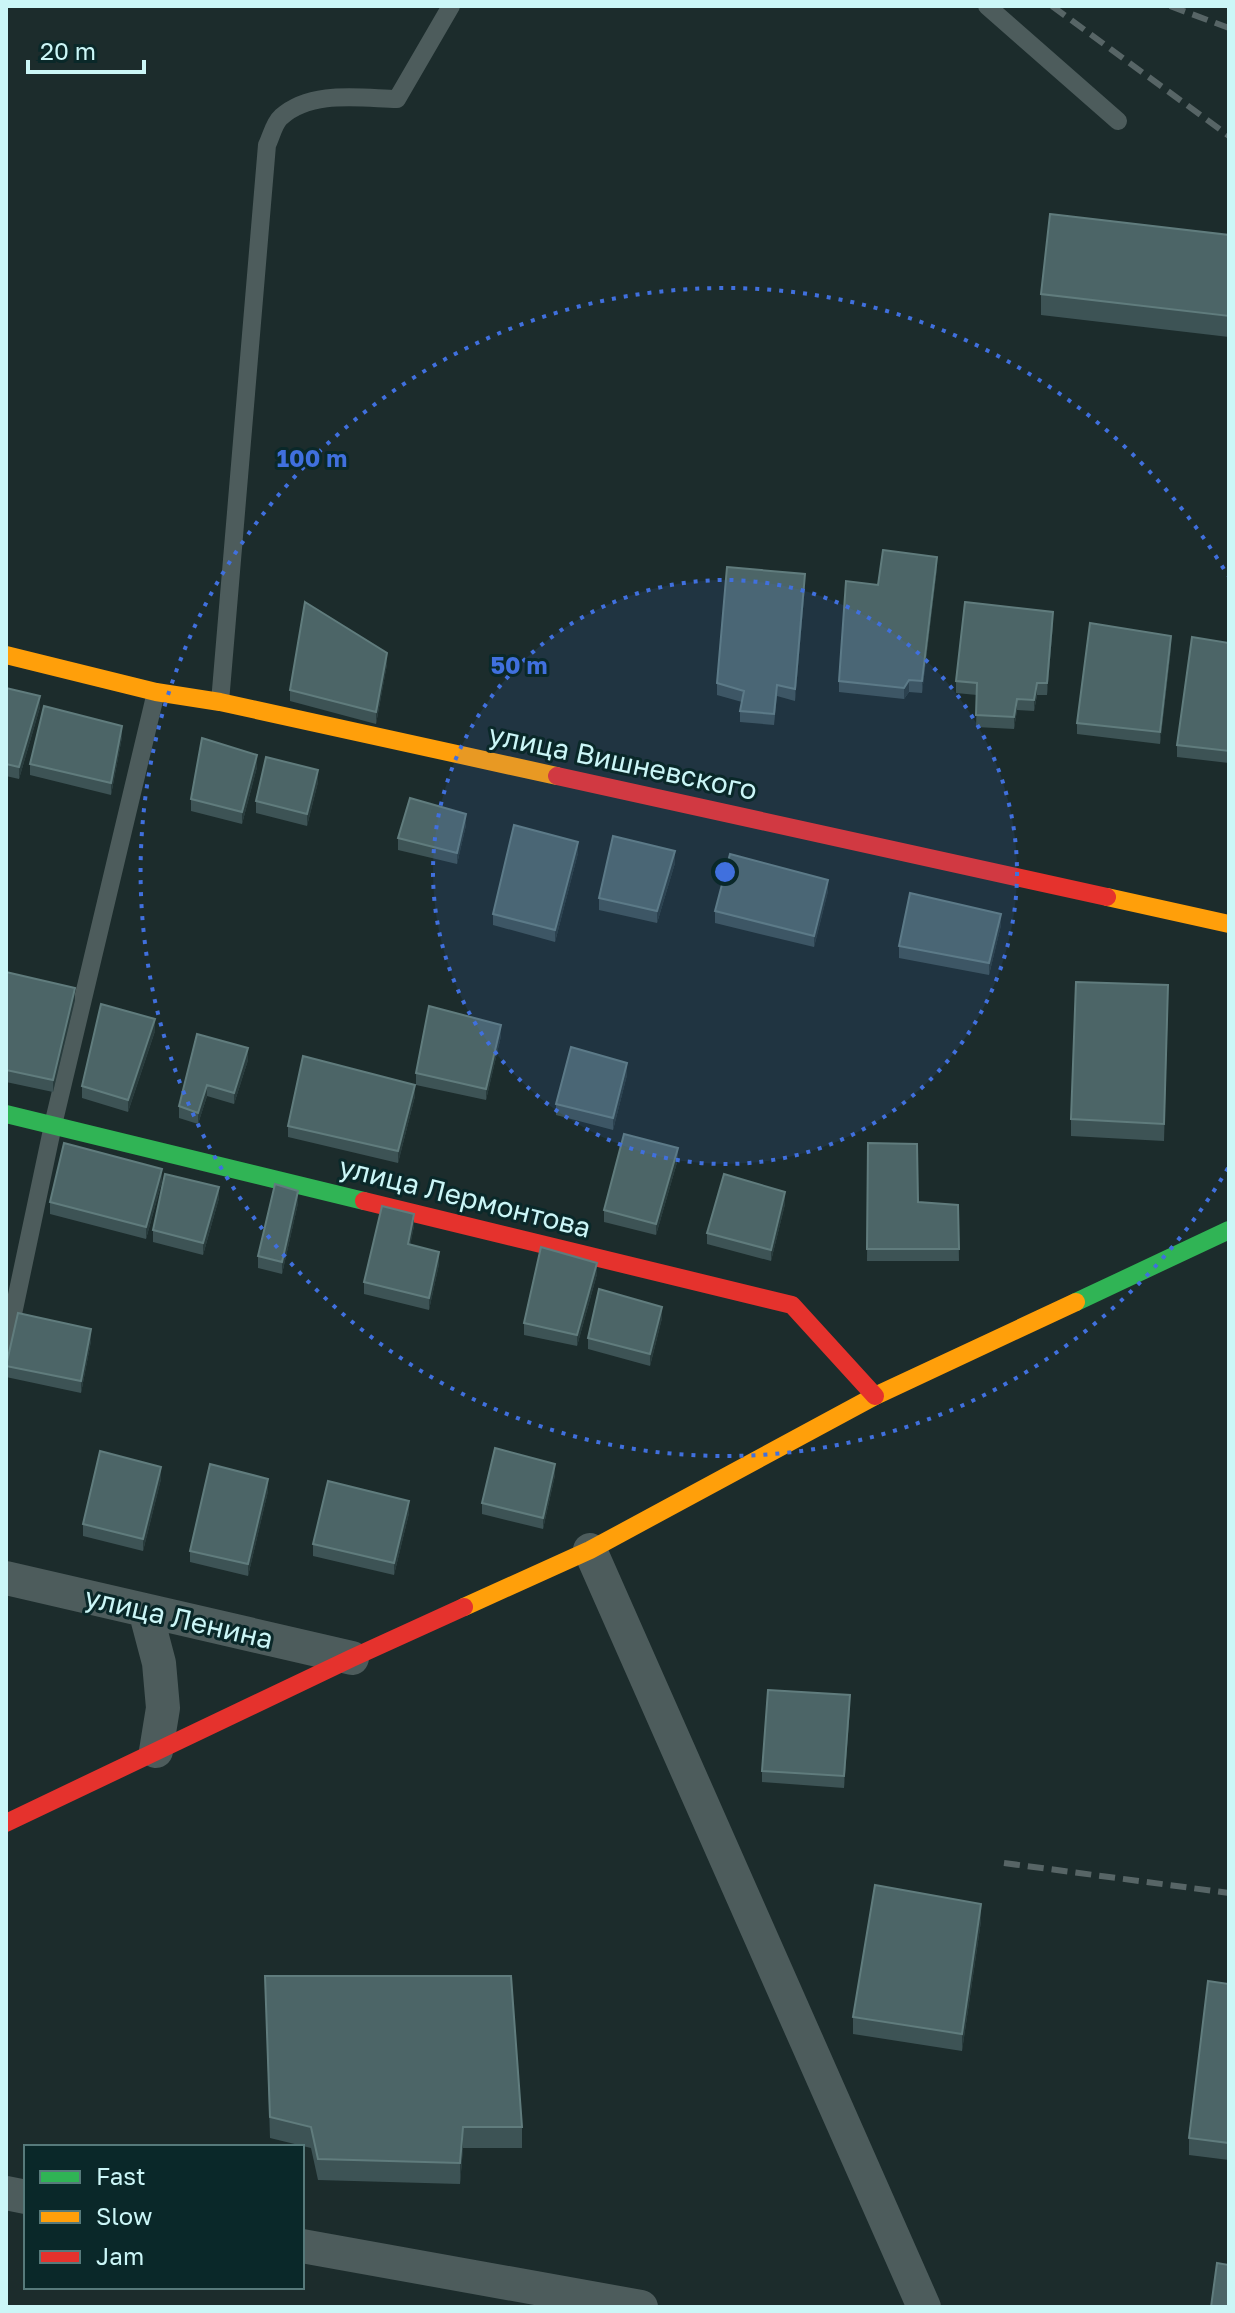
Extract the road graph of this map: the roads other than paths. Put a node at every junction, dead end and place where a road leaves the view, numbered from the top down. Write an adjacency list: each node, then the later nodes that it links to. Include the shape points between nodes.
1 (451, 6): 6 (lane, via 397,99 305,101 278,119 267,145)
2 (987, 6): 3 (lane)
3 (1118, 121)
4 (6, 655): 5 (street, улица Вишневского)
5 (156, 692): 6 (street, улица Вишневского); 9 (lane)
6 (220, 702): 7 (street, улица Вишневского)
7 (1229, 924)
8 (6, 1114): 9 (street, улица Лермонтова)
9 (53, 1125): 11 (lane); 12 (street, улица Лермонтова, via 792,1305)
10 (1229, 1230): 12 (street)
11 (6, 1347)
12 (875, 1396): 13 (street)
13 (590, 1550): 16 (street); 21 (street)
14 (6, 1578): 15 (street, улица Ленина)
15 (145, 1610): 16 (street, улица Ленина); 17 (street, via 159,1663 163,1708)
16 (352, 1658): 17 (street)
17 (156, 1751): 18 (street)
18 (6, 1823)
19 (304, 2246): 20 (street)
20 (641, 2307)
21 (924, 2307)

